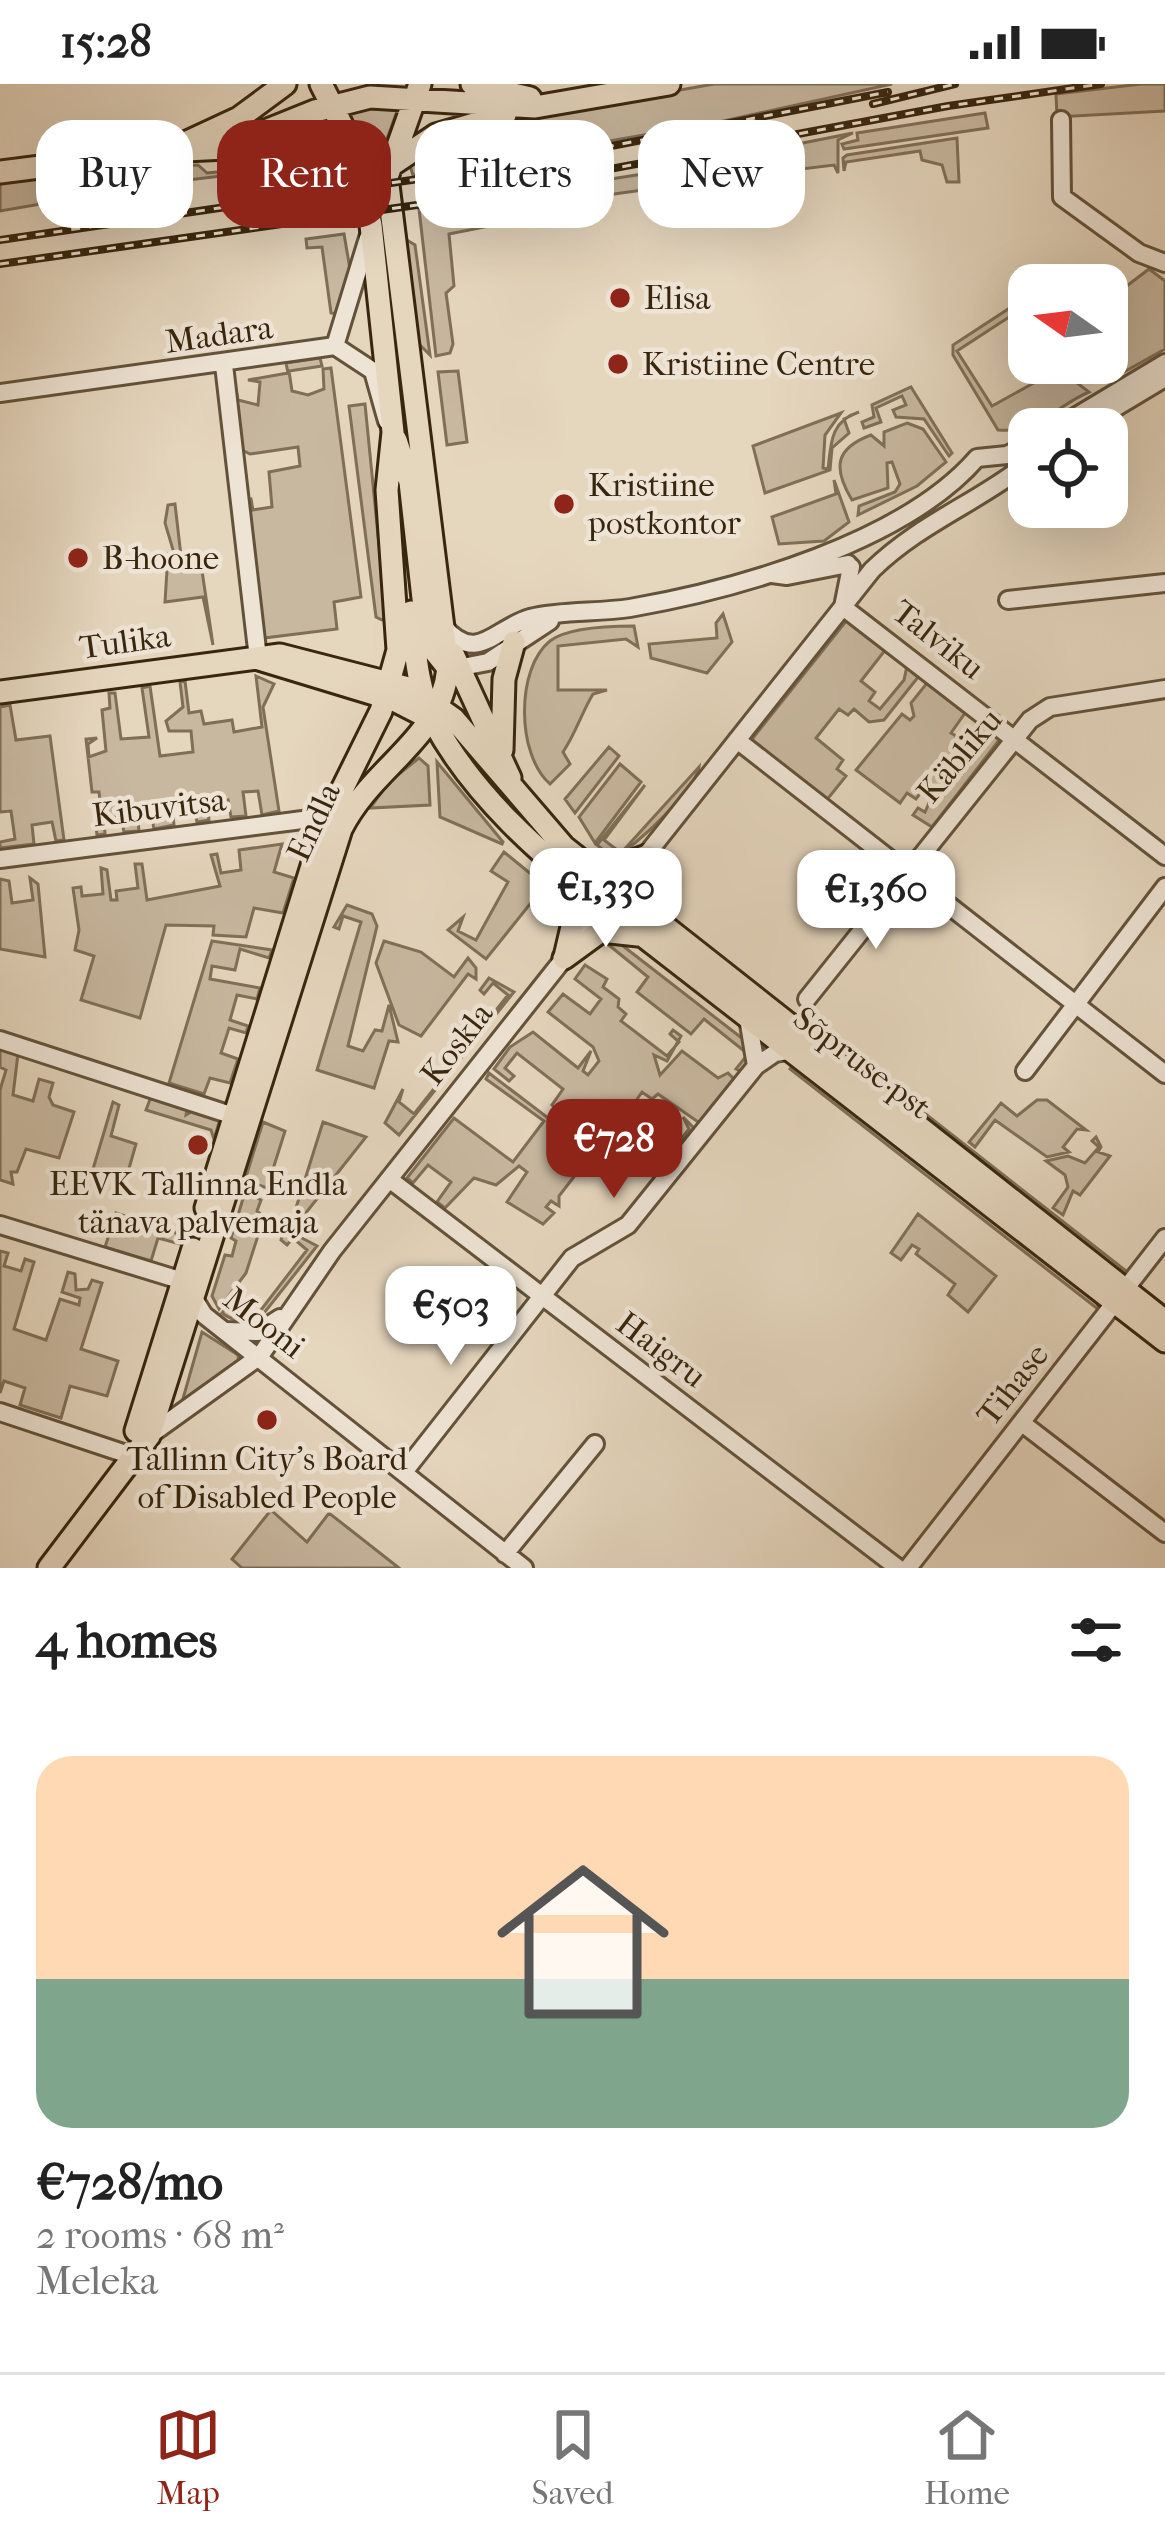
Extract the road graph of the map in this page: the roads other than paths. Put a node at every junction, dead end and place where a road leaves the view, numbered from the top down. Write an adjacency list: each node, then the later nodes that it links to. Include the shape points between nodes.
1 (285, 84): 6 (main road)
2 (321, 84): 7 (main road, Endla)
3 (472, 84): 8 (main road)
4 (669, 84): 8 (main road)
5 (419, 90): 7 (main road); 8 (main road, via 488,108); 12 (main road)
6 (267, 93): 11 (main road)
7 (334, 95): 9 (main road)
8 (541, 104): 14 (main road, via 436,135)
9 (282, 120)
10 (1060, 120): 20 (street, via 1062,197 1138,253)
11 (193, 140)
12 (391, 163)
13 (36, 167): 15 (main road)
14 (391, 167)
15 (0, 172)
16 (391, 186): 23 (main road)
17 (369, 228): 21 (street)
18 (370, 228): 28 (main road, Endla)
19 (371, 228): 23 (main road, via 396,352)
20 (1165, 262)
21 (335, 346): 22 (street, Madara); 28 (street, via 373,371)
22 (224, 365): 25 (street, Madara); 47 (street)
23 (411, 367): 45 (main road)
24 (1161, 373): 26 (street); 27 (street)
25 (0, 393)
26 (1095, 408)
27 (1110, 408)
28 (393, 432): 43 (main road, Endla, via 387,490); 48 (main road, via 410,482 428,643); 53 (main road, via 416,661)
29 (1008, 451): 30 (street)
30 (995, 456): 31 (street); 33 (street)
31 (970, 466): 34 (street, via 972,484); 35 (street, via 931,502)
32 (1008, 479): 33 (street)
33 (1004, 482): 34 (street)
34 (987, 492): 37 (street, via 935,518)
35 (859, 537): 36 (street, Koskla, via 845,552); 37 (street, via 878,543); 39 (street)
36 (849, 565): 37 (street); 38 (street); 41 (street, Koskla)
37 (876, 566): 41 (street, Koskla)
38 (812, 571): 39 (street); 41 (street, Talviku, via 832,578)
39 (771, 574): 44 (street, via 682,599)
40 (1165, 583): 42 (street)
41 (843, 599): 54 (street, Talviku); 56 (street, Koskla)
42 (1008, 600)
43 (399, 616): 49 (main road, via 386,652); 52 (main road, Endla)
44 (556, 618): 45 (street, via 527,619 473,647); 46 (street)
45 (444, 627): 48 (main road)
46 (514, 642): 48 (street, via 488,662); 57 (main road, via 504,679)
47 (258, 658): 49 (main road, Tulika, via 284,671); 51 (main road, Tulika)
48 (454, 669): 53 (main road); 57 (main road)
49 (352, 679): 52 (main road, Tulika); 55 (main road, via 368,709)
50 (1165, 689): 54 (street, Käbliku, via 1050,707)
51 (0, 692)
52 (391, 693): 53 (main road, Tulika); 55 (main road, Endla)
53 (433, 709): 58 (main road, Sõpruse pst); 63 (main road, Sõpruse pst, via 506,818); 84 (main road, Endla, via 341,829)
54 (1014, 736): 61 (street, Talviku); 64 (street, Käbliku)
55 (367, 739): 59 (main road, Endla)
56 (737, 740): 60 (street, Koskla); 64 (street)
57 (502, 757): 58 (main road)
58 (514, 790): 63 (main road, Sõpruse pst)
59 (325, 824): 62 (street, Kibuvitsa, via 310,819); 77 (main road, Endla)
60 (646, 856): 63 (main road, via 617,867); 66 (street, Koskla); 67 (main road)
61 (1165, 856)
62 (0, 860)
63 (574, 868): 66 (main road, Sõpruse pst); 68 (main road)
64 (903, 873): 69 (street, Käbliku); 70 (street)
65 (1165, 886): 70 (street)
66 (612, 899): 67 (main road, Sõpruse pst); 68 (street, Koskla)
67 (653, 931): 68 (main road, via 601,932); 71 (main road, Sõpruse pst); 82 (main road, Sõpruse pst)
68 (564, 958): 78 (street, Koskla)
69 (807, 999)
70 (1075, 1005): 75 (street); 76 (street)
71 (748, 1018): 73 (main road, Sõpruse pst); 74 (street)
72 (0, 1040): 77 (street)
73 (794, 1050): 74 (street); 82 (main road, Sõpruse pst)
74 (756, 1066): 83 (street, via 628,1225 580,1250)
75 (1025, 1071)
76 (1165, 1074)
77 (226, 1113): 81 (main road, Endla)
78 (389, 1179): 83 (street, Haigru); 85 (street, Koskla)
79 (0, 1225): 81 (street, Mooni)
80 (1165, 1238): 82 (street, Tihase)
81 (183, 1282): 84 (street, Mooni); 94 (main road, Endla)
82 (1120, 1296): 86 (main road, Sõpruse pst); 88 (main road, Sõpruse pst); 91 (street, Tihase)
83 (540, 1297): 95 (street); 101 (street, Haigru)
84 (192, 1304): 87 (street, Mooni); 92 (main road, Endla)
85 (289, 1309): 87 (street, via 258,1332); 89 (street, Koskla)
86 (1165, 1321)
87 (226, 1330): 89 (street, Mooni)
88 (1165, 1341)
89 (260, 1356): 92 (street); 95 (street, Mooni)
90 (0, 1412): 94 (street)
91 (1022, 1423): 96 (street); 102 (street, Tihase)
92 (149, 1436): 99 (main road, Endla)
93 (595, 1444): 97 (street)
94 (123, 1453): 98 (main road, Endla)
95 (404, 1472): 97 (street, Mooni)
96 (1165, 1533)
97 (506, 1554): 100 (street, Mooni)
98 (35, 1568)
99 (50, 1568)
100 (524, 1568)
101 (898, 1568)
102 (908, 1568)

